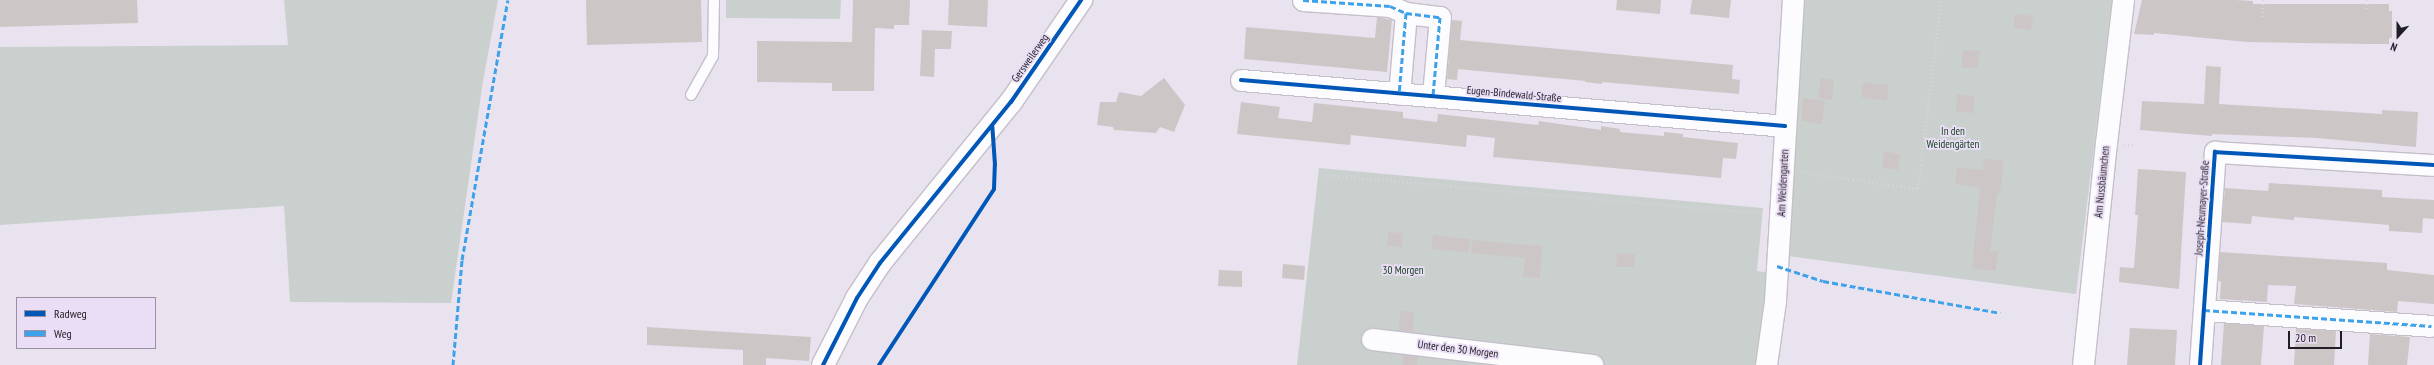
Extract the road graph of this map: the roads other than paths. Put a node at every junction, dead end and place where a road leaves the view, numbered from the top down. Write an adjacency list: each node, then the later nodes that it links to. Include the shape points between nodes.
1 (714, 0): 9 (lane, via 713,56)
2 (1081, 0): 16 (street, Gersweilerweg, via 992,126 880,263 857,298)
3 (1303, 0): 6 (street, via 1390,6)
4 (1793, 0): 11 (street, Am Weidengarten)
5 (2123, 0): 19 (street, Am Nussbäumchen)
6 (1406, 14): 8 (street); 10 (street, via 1440,17)
7 (1241, 80): 8 (street, Eugen-Bindewald-Straße)
8 (1399, 94): 10 (street, Eugen-Bindewald-Straße)
9 (691, 95)
10 (1434, 96): 11 (street, Eugen-Bindewald-Straße)
11 (1786, 126): 18 (street, Am Weidengarten, via 1775,301)
12 (2434, 165): 13 (street, Joseph-Neumayer-Straße, via 2215,152)
13 (2204, 310): 14 (street); 20 (street, Joseph-Neumayer-Straße)
14 (2431, 326)
15 (1372, 339): 17 (street, Unter den 30 Morgen)
16 (824, 365)
17 (1592, 365)
18 (1766, 365)
19 (2084, 365)
20 (2200, 365)

